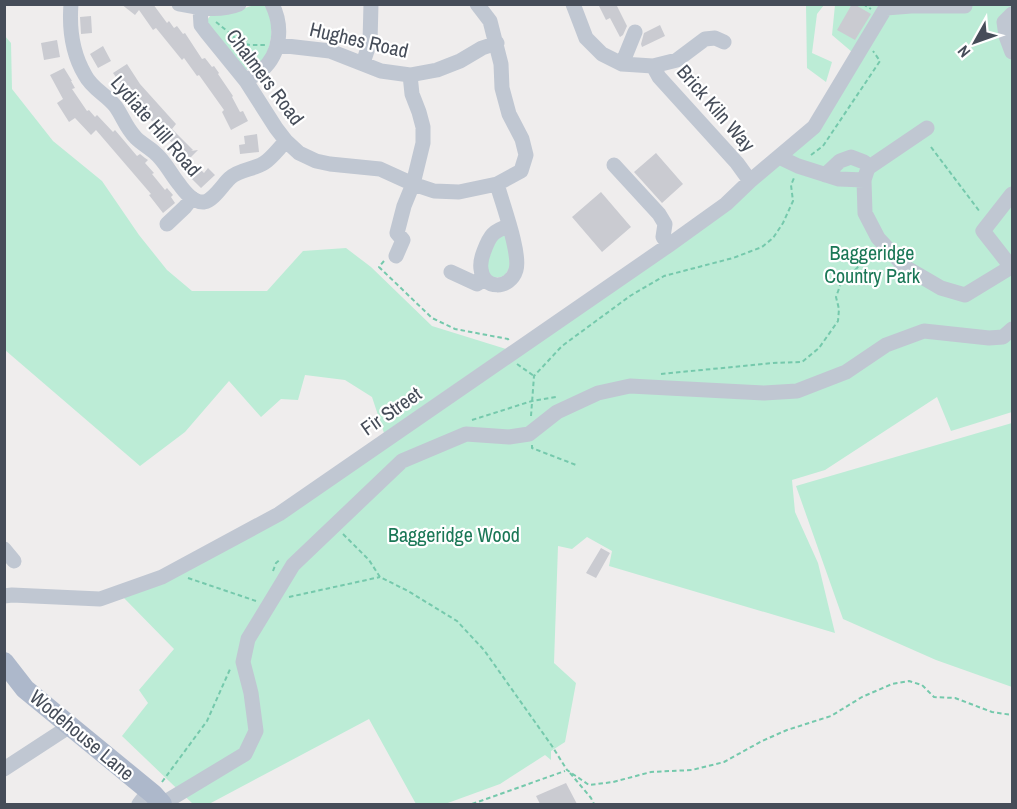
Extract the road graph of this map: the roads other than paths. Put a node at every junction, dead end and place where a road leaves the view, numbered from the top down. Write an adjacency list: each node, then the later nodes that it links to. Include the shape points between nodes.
1 (71, 4): 33 (street, Lydiate Hill Road, via 70,32 84,74 117,109 136,139 166,164)
2 (179, 4): 10 (street)
3 (239, 4): 10 (street, via 228,9)
4 (272, 4): 15 (street, via 279,28)
5 (371, 4): 17 (street, via 370,42)
6 (477, 4): 14 (street, Chalmers Road, via 490,21)
7 (573, 4): 18 (street, Brick Kiln Way, via 585,38 602,54)
8 (965, 6): 9 (street)
9 (887, 7): 24 (street, Fir Street, via 814,127)
10 (200, 9): 21 (street, Chalmers Road, via 201,25)
11 (1012, 14): 16 (street, via 1004,22)
12 (635, 32): 18 (street)
13 (724, 42): 19 (street, via 705,39 677,60)
14 (497, 44): 20 (street, Hughes Road, via 437,70); 31 (street, Chalmers Road, via 504,97 526,154 521,171)
15 (278, 45): 17 (street, Hughes Road, via 330,51); 21 (street, via 262,70)
16 (1012, 52)
17 (363, 63): 20 (street, Hughes Road, via 381,71)
18 (622, 64): 19 (street, Brick Kiln Way)
19 (653, 66): 29 (street, Brick Kiln Way)
20 (410, 75): 30 (street, via 423,127)
21 (246, 81): 23 (street, Chalmers Road)
22 (927, 128): 28 (street, via 868,168)
23 (286, 141): 30 (street, Chalmers Road, via 316,161 380,169); 33 (street, Lydiate Hill Road, via 264,163 233,175 204,202)
24 (779, 157): 27 (street); 29 (street, Fir Street)
25 (864, 162): 27 (street, via 851,157)
26 (614, 165): 36 (street, via 659,214 665,224 663,237)
27 (825, 175): 28 (street)
28 (864, 180): 38 (street, via 865,213 878,238 905,267 941,288 964,295)
29 (750, 181): 36 (street, Fir Street, via 726,204)
30 (413, 184): 31 (street, Chalmers Road, via 434,191 459,192); 37 (street, via 398,233 403,240)
31 (497, 184): 35 (street)
32 (1012, 194): 38 (street, via 983,231)
33 (192, 198): 34 (street)
34 (167, 224)
35 (509, 226): 40 (street, via 496,230 489,238 480,270); 40 (street, via 516,270 504,284 490,284)
36 (669, 245): 42 (street, Fir Street, via 279,514 162,577 100,599)
37 (390, 258)
38 (1012, 268)
39 (451, 272): 40 (street, via 477,284)
40 (485, 279)
41 (1012, 329): 46 (street, via 1003,338 924,331 886,345 846,372 797,391 630,386 597,393 557,412 529,434 466,434 402,460 293,565 248,639 243,662 256,730 245,754)
42 (4, 596)
43 (4, 663): 44 (main road, Wodehouse Lane, via 26,690)
44 (70, 726): 45 (street); 46 (main road, Wodehouse Lane)
45 (4, 769)
46 (153, 800)

